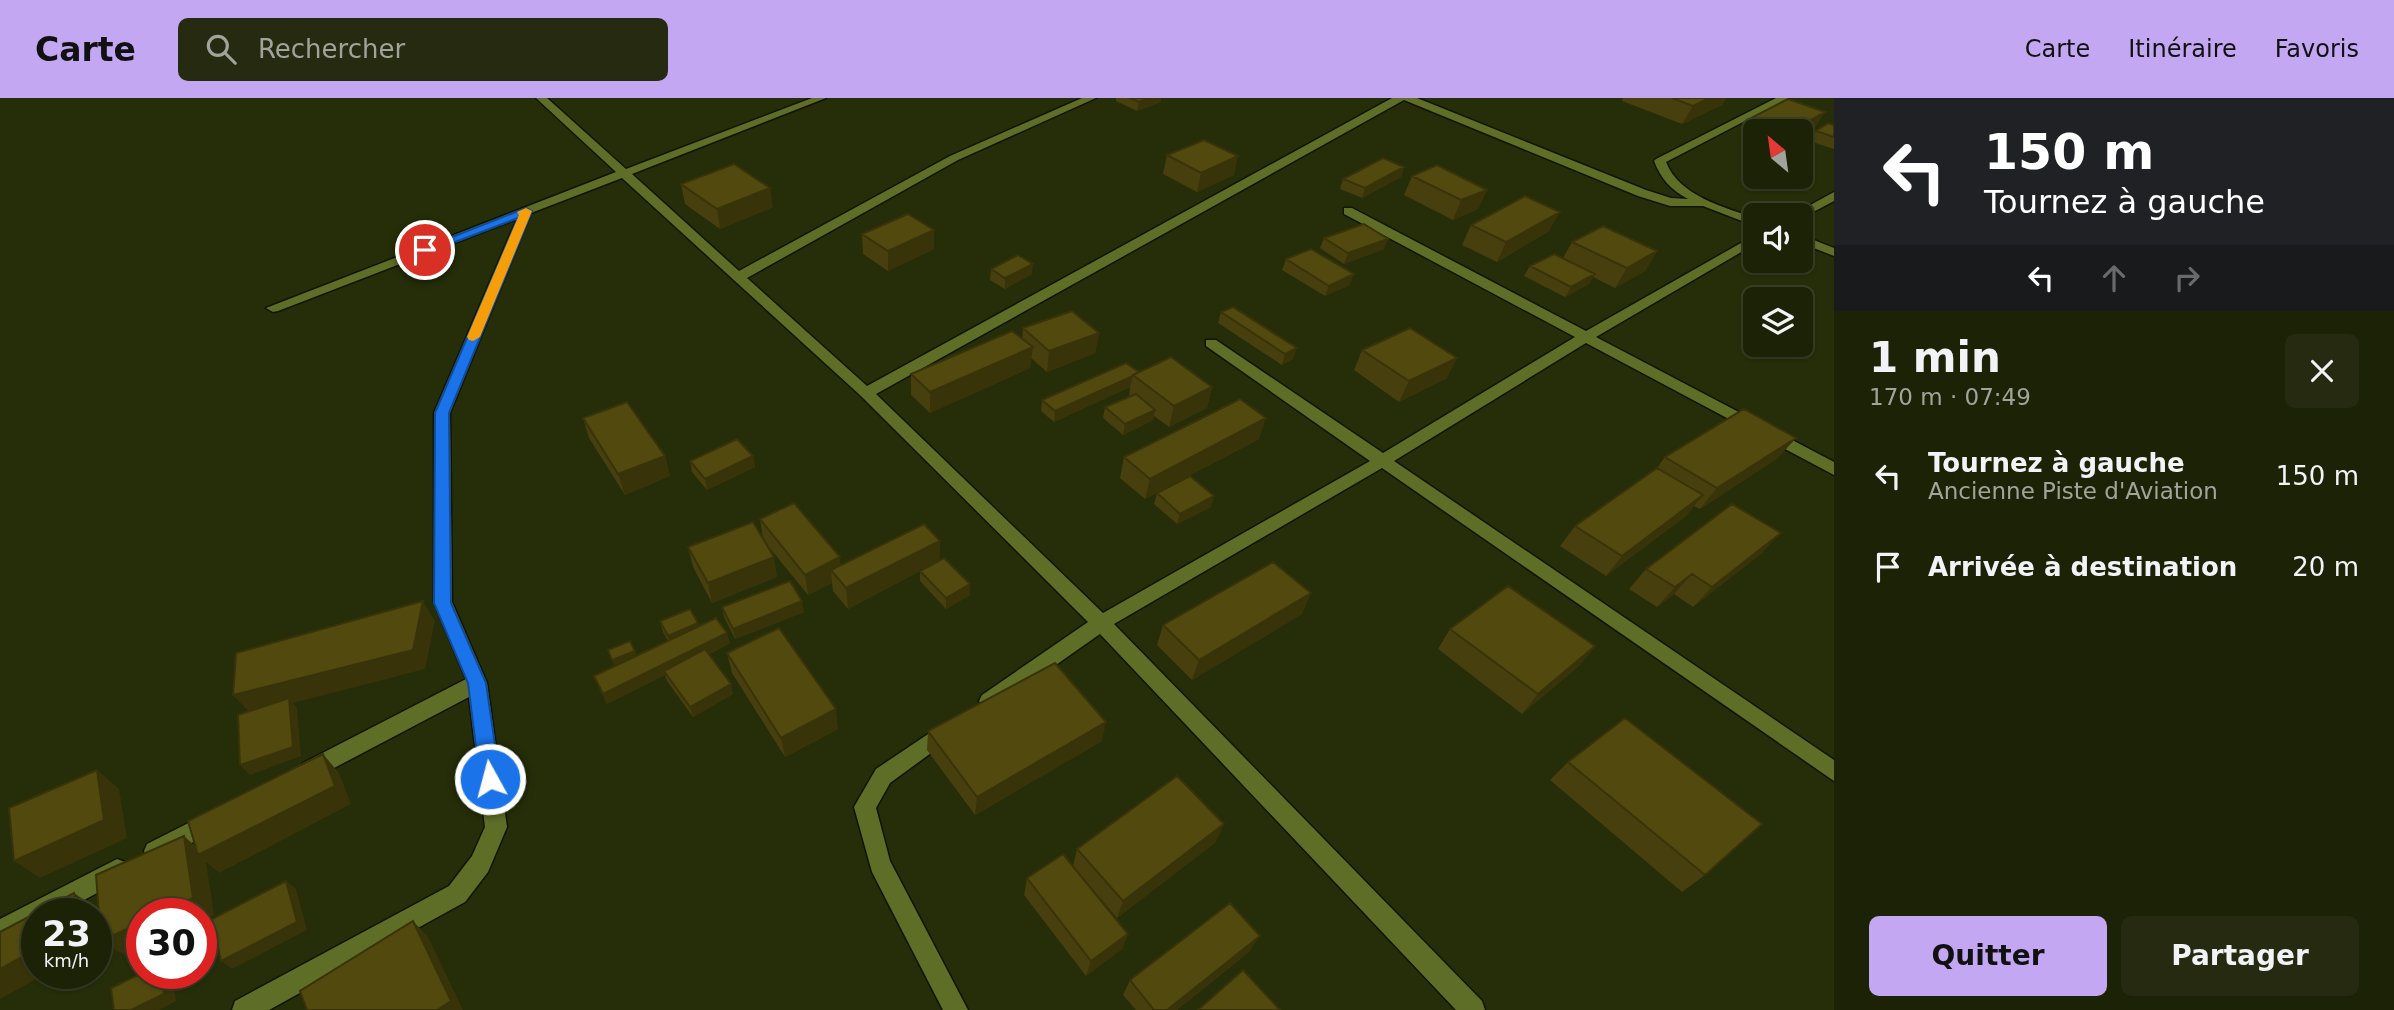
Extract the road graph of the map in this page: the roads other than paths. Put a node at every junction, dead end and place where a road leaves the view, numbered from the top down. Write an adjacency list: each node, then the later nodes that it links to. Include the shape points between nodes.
1 (541, 98): 7 (street)
2 (821, 98): 7 (street)
3 (1091, 98): 17 (street, via 954,158)
4 (1400, 98): 21 (street)
5 (1408, 98): 9 (street, via 1642,194 1670,202)
6 (1784, 98): 9 (street, via 1660,161 1673,183)
7 (625, 173): 11 (street); 17 (street)
8 (1834, 196): 10 (street)
9 (1702, 203): 13 (street)
10 (1813, 207)
11 (526, 211): 18 (street); 25 (street, via 442,413 443,603)
12 (1348, 211): 19 (street)
13 (1743, 218)
14 (1813, 244): 16 (street)
15 (1743, 246): 19 (street)
16 (1834, 252)
17 (738, 277): 21 (street)
18 (273, 308)
19 (1586, 337): 22 (street); 23 (street)
20 (1211, 343): 22 (street)
21 (866, 393): 24 (street)
22 (1382, 461): 24 (street); 26 (street)
23 (1834, 469)
24 (1101, 622): 31 (street, via 883,776 865,807 880,864); 32 (street)
25 (477, 683): 27 (street); 30 (street, via 496,827 480,864 457,894)
26 (1834, 772)
27 (294, 778)
28 (233, 810): 29 (street)
29 (0, 932)
30 (244, 1010)
31 (956, 1010)
32 (1473, 1010)

